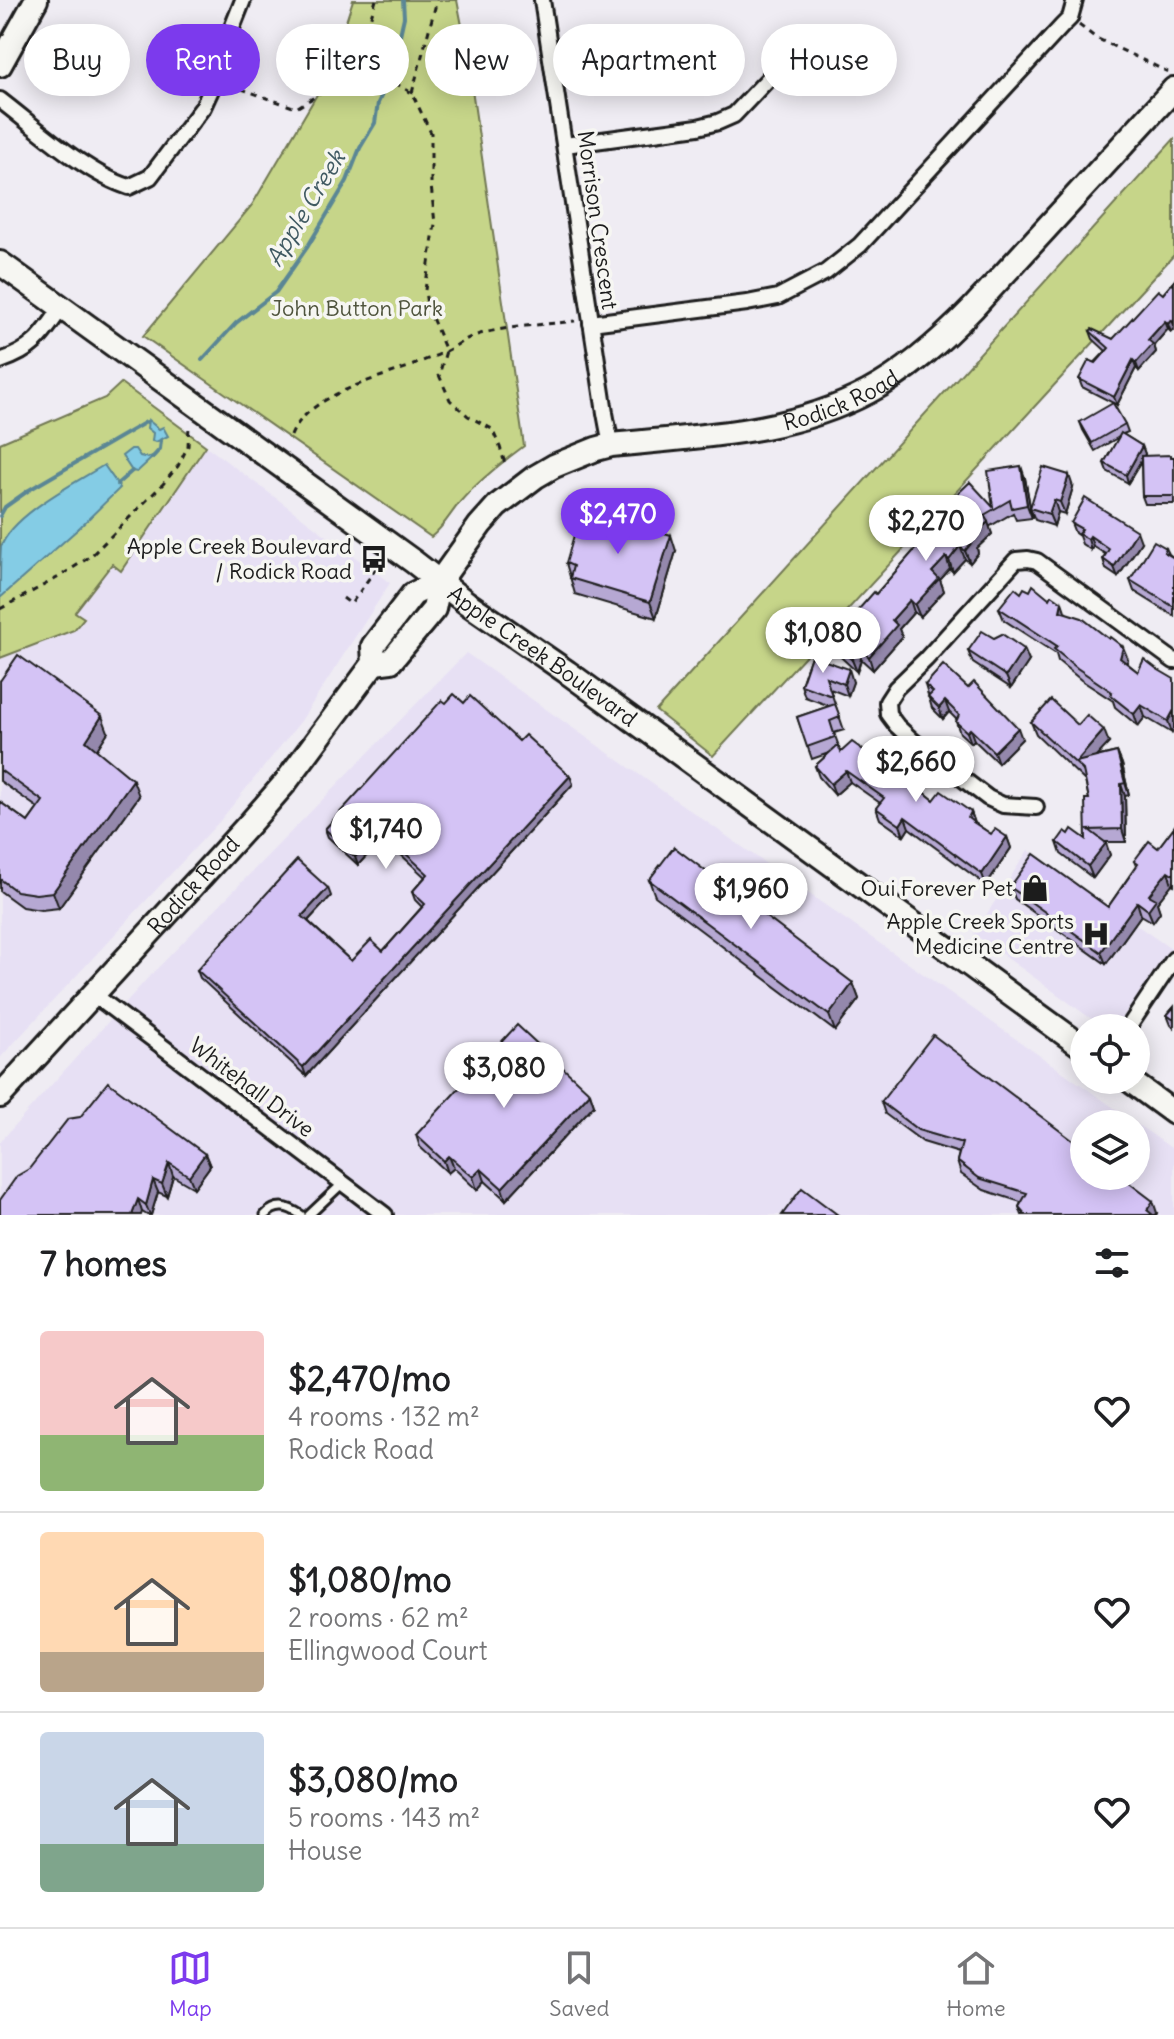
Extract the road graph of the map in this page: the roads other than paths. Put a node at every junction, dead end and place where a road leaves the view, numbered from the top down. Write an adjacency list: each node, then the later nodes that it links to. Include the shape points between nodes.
1 (36, 0): 5 (main road)
2 (243, 0): 8 (street, via 203,107 150,177 129,187 94,171)
3 (542, 0): 9 (street, Morrison Crescent)
4 (1075, 0): 12 (street, via 1070,18 860,245 826,272 778,297)
5 (0, 65)
6 (761, 86): 9 (street, via 734,115 718,122)
7 (1174, 89): 14 (main road, Rodick Road, via 945,337 891,378 802,419 729,433)
8 (0, 100)
9 (565, 145): 12 (street, Morrison Crescent)
10 (0, 263): 11 (main road, Apple Creek Boulevard)
11 (62, 307): 13 (street, via 23,353); 15 (main road, Apple Creek Boulevard)
12 (591, 323): 14 (street, Morrison Crescent)
13 (0, 361)
14 (611, 445): 15 (main road, Rodick Road, via 554,466 497,506)
15 (440, 581): 19 (main road, Rodick Road, via 413,594 373,646 374,663 285,783); 21 (main road, Apple Creek Boulevard)
16 (1174, 661): 17 (street, via 1037,561 1016,560 1008,568 896,688 887,702 888,714 913,741 988,798 1003,805)
17 (1036, 807)
18 (1174, 959): 20 (street)
19 (93, 994): 23 (main road, Rodick Road); 25 (street, Whitehall Drive)
20 (1137, 1014)
21 (1070, 1038)
22 (1148, 1094): 24 (main road)
23 (0, 1096)
24 (1174, 1113)
25 (343, 1183): 28 (lane); 29 (street, Whitehall Drive)
26 (265, 1215): 27 (lane, via 285,1206)
27 (301, 1215)
28 (309, 1215)
29 (385, 1215)

